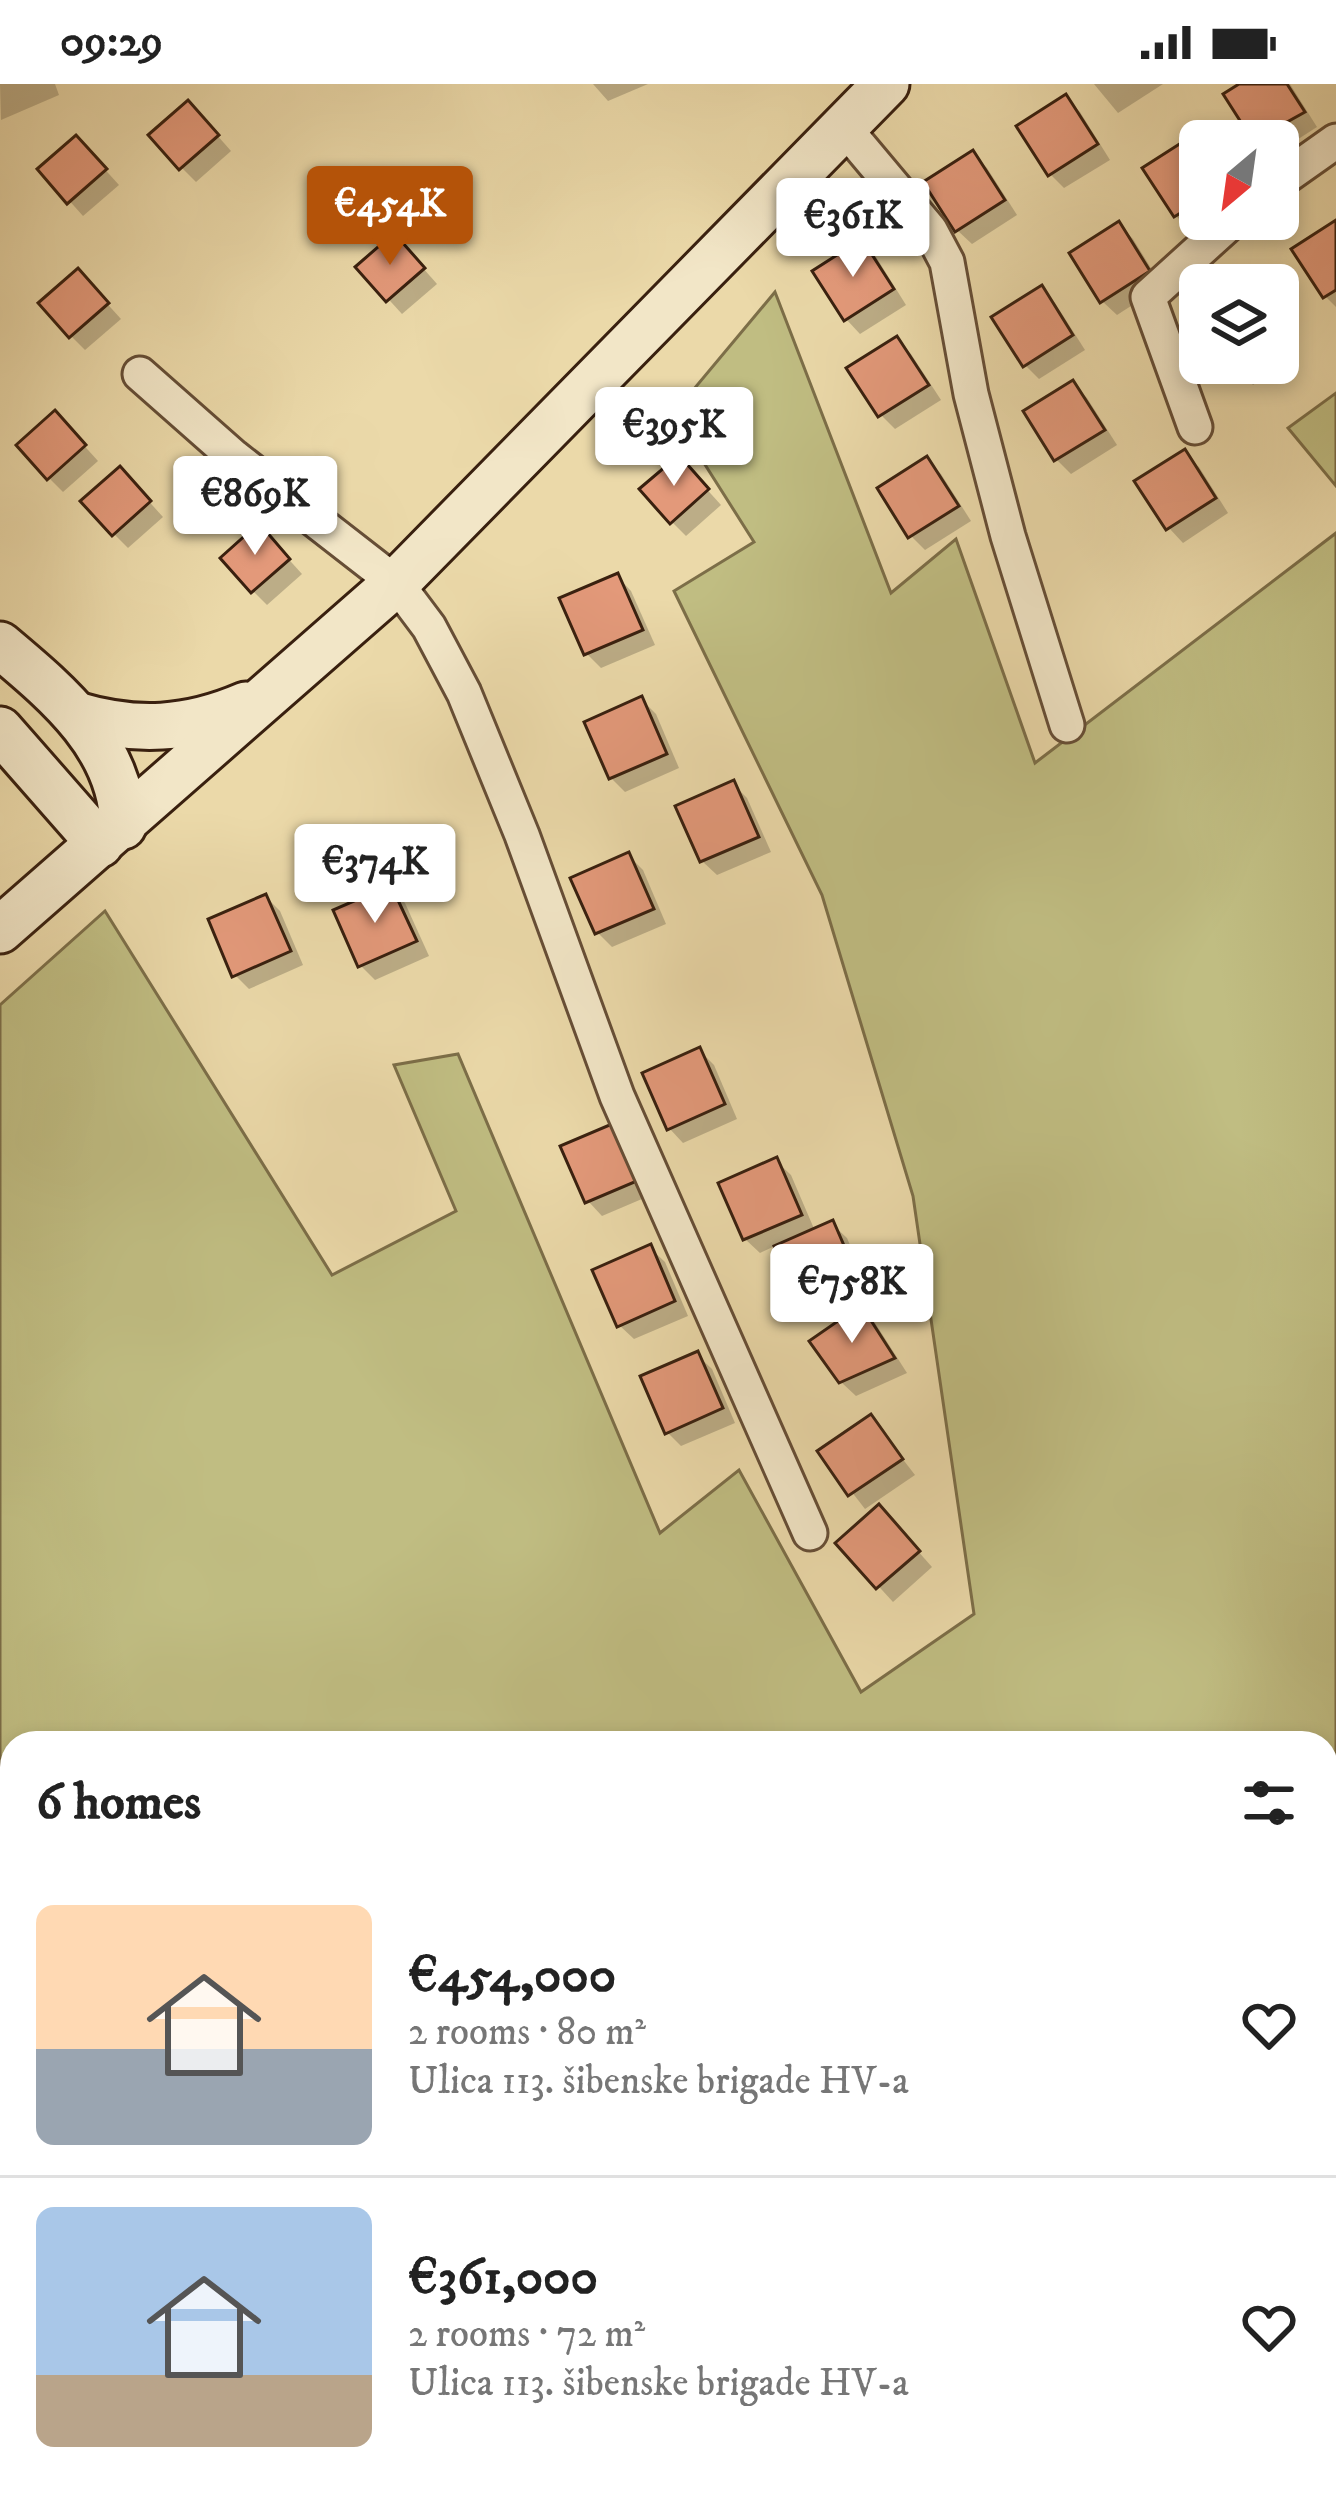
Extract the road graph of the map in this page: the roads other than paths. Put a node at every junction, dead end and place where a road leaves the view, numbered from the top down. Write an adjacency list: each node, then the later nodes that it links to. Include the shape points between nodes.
1 (886, 84): 2 (main road)
2 (842, 125): 8 (main road); 12 (street, via 930,230 946,262 970,394)
3 (1336, 141): 4 (street)
4 (1299, 167)
5 (1211, 240): 7 (street, via 1148,297)
6 (140, 374): 8 (street)
7 (1195, 428)
8 (396, 584): 10 (main road); 16 (street, via 464,693 616,1096)
9 (0, 645): 11 (main road)
10 (271, 694): 11 (main road, via 192,725 114,727); 14 (main road)
11 (76, 715): 14 (main road, via 104,752 122,800)
12 (1067, 725)
13 (0, 730): 14 (main road)
14 (112, 835): 15 (main road)
15 (0, 931)
16 (810, 1533)

